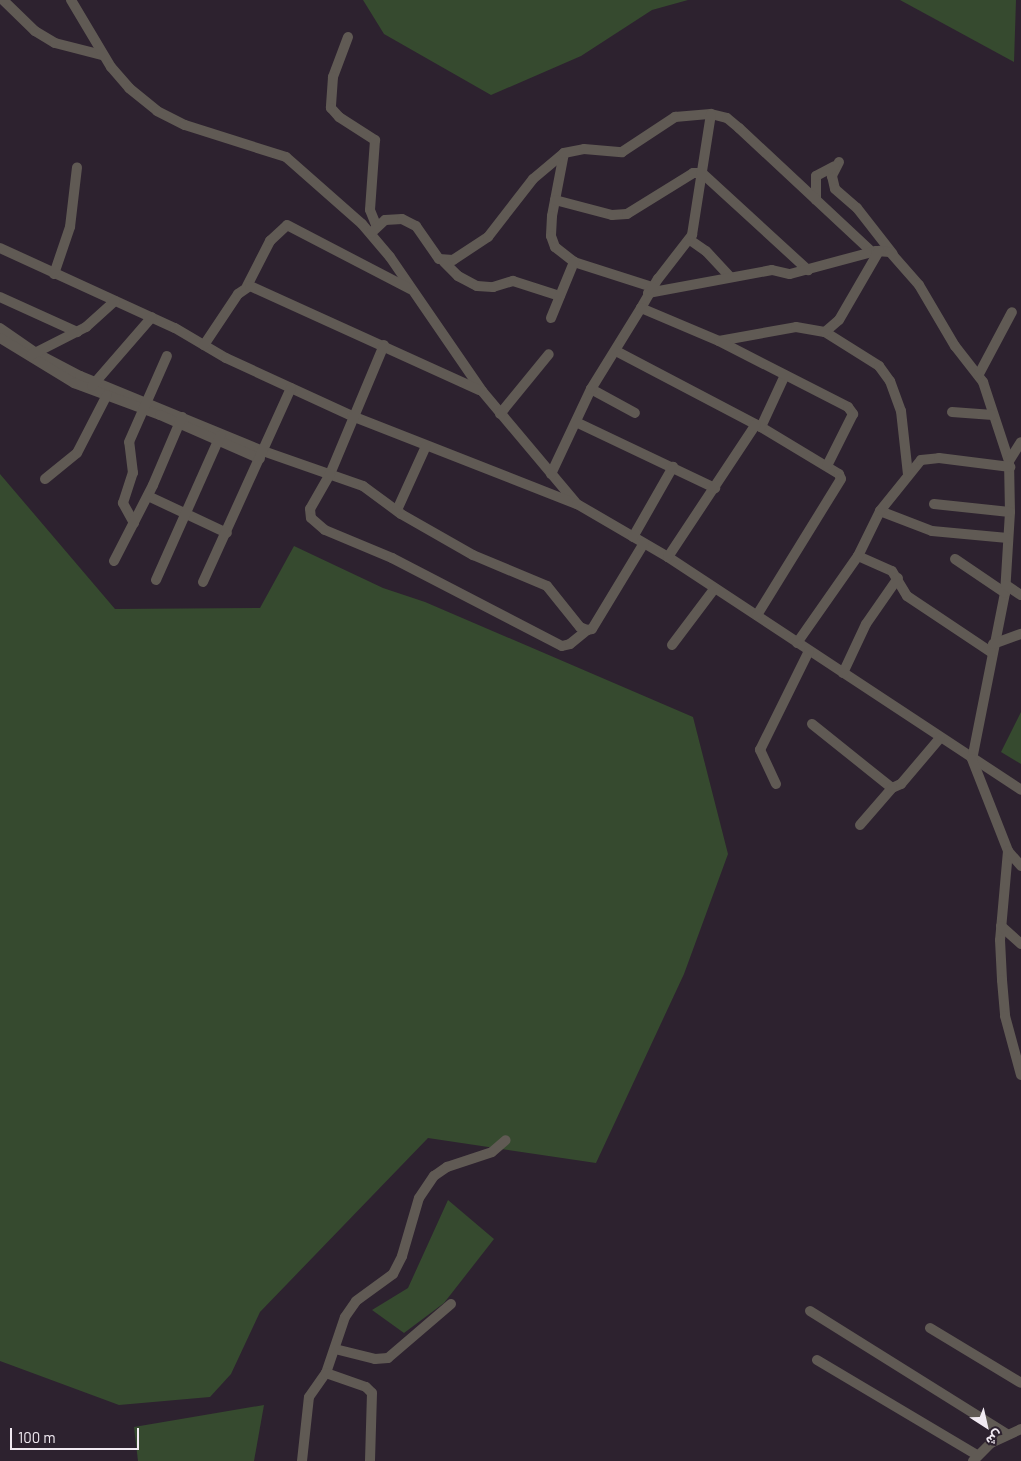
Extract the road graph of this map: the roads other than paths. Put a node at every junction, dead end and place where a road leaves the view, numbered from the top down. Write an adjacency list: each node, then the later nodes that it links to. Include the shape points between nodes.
1 (3, 0): 4 (street, via 34,31 55,43)
2 (71, 0): 4 (street)
3 (348, 37): 11 (street, via 333,77 331,108 339,117 375,140 370,210)
4 (102, 55): 11 (street, via 129,88 165,115 185,125 286,157)
5 (711, 114): 6 (street, via 675,117 622,152 584,149); 8 (street); 10 (street, via 727,118)
6 (564, 154): 9 (street); 16 (street, via 533,179 488,237 460,257)
7 (77, 167): 19 (street, via 70,227)
8 (702, 173): 9 (street, via 693,173 627,214 612,215); 12 (street); 18 (street)
9 (555, 200): 17 (street, via 552,241 558,251)
10 (816, 200): 14 (street); 15 (street, via 816,176 837,164 832,182 835,189 857,208)
11 (374, 230): 16 (street, via 390,218 411,222); 20 (street)
12 (690, 240): 22 (street, via 706,251); 25 (street)
13 (0, 248): 19 (street)
14 (876, 251): 15 (street); 18 (street); 35 (street, via 839,320)
15 (894, 254): 44 (street, via 928,299 960,354)
16 (444, 262): 26 (street, via 458,276 477,286 493,287 513,281)
17 (574, 262): 25 (street); 26 (street)
18 (808, 270): 22 (street, via 790,274 772,270)
19 (54, 274): 28 (street)
20 (402, 275): 21 (street); 24 (street)
21 (386, 277): 23 (street, via 288,225 270,241); 24 (street)
22 (730, 277): 25 (street)
23 (247, 286): 38 (street, via 268,292); 39 (street, via 238,294)
24 (411, 290): 49 (street)
25 (650, 290): 29 (street)
26 (560, 296): 32 (street)
27 (0, 297): 34 (street)
28 (115, 301): 31 (street); 34 (street)
29 (641, 308): 37 (street); 40 (street)
30 (1012, 312): 44 (street)
31 (152, 318): 39 (street); 46 (street)
32 (551, 318)
33 (0, 328): 41 (street)
34 (78, 332): 41 (street)
35 (825, 332): 37 (street, via 796,327); 69 (street, via 879,366 890,381 901,412)
36 (0, 338): 41 (street)
37 (719, 341): 45 (street)
38 (384, 345): 49 (street); 56 (street)
39 (204, 346): 47 (street)
40 (616, 351): 48 (street); 59 (street)
41 (32, 354): 46 (street)
42 (549, 354): 54 (street)
43 (167, 356): 51 (street)
44 (979, 374): 55 (street)
45 (785, 375): 59 (street); 65 (street, via 848,407 853,414)
46 (92, 386): 50 (street); 51 (street)
47 (290, 388): 56 (street); 63 (street)
48 (591, 389): 53 (street); 58 (street)
49 (482, 391): 54 (street)
50 (107, 395): 51 (street); 70 (street, via 77,453)
51 (145, 405): 57 (street); 80 (street, via 130,442 133,473 123,500)
52 (952, 412): 55 (street)
53 (635, 413)
54 (500, 414): 67 (street)
55 (993, 415): 64 (street)
56 (352, 416): 62 (street); 68 (street)
57 (181, 420): 60 (street); 73 (street)
58 (578, 424): 66 (street); 67 (street)
59 (759, 426): 65 (street); 72 (street)
60 (220, 437): 63 (street); 79 (street)
61 (1021, 442): 64 (street)
62 (426, 446): 71 (street); 76 (street)
63 (261, 455): 68 (street); 81 (street)
64 (1010, 464): 69 (street, via 927,457); 78 (street)
65 (827, 466): 95 (street, via 841,479)
66 (673, 467): 72 (street); 82 (street)
67 (548, 471): 71 (street); 74 (street)
68 (330, 474): 76 (street, via 363,486); 96 (street, via 310,508 311,518 324,530 392,558 562,646 570,644)
69 (908, 474): 77 (street)
70 (45, 480)
71 (539, 487): 74 (street)
72 (715, 488): 86 (street)
73 (148, 496): 79 (street); 80 (street)
74 (577, 504): 82 (street)
75 (934, 504): 78 (street)
76 (397, 510): 96 (street, via 473,555 547,586 580,627)
77 (880, 511): 83 (street, via 932,531); 85 (street)
78 (1010, 512): 83 (street)
79 (187, 514): 81 (street); 90 (street)
80 (134, 523): 88 (street)
81 (227, 533): 91 (street)
82 (633, 536): 84 (street)
83 (1008, 538): 93 (street)
84 (644, 543): 86 (street); 96 (street, via 592,629)
85 (858, 556): 89 (street); 98 (street)
86 (668, 557): 92 (street)
87 (955, 559): 93 (street)
88 (114, 561)
89 (898, 578): 100 (street, via 908,596); 102 (street, via 866,624)
90 (156, 580)
91 (203, 582)
92 (715, 588): 95 (street); 99 (street)
93 (1006, 589): 94 (street); 100 (street)
94 (1021, 595)
95 (757, 615): 98 (street)
96 (587, 630)
97 (1021, 634): 100 (street)
98 (797, 643): 101 (street)
99 (672, 645)
100 (992, 648): 105 (street)
101 (809, 651): 102 (street); 106 (street, via 760,750)
102 (843, 673): 104 (street)
103 (812, 724): 107 (street)
104 (940, 738): 105 (street); 107 (street, via 901,784)
105 (972, 759): 108 (street); 110 (street)
106 (776, 784)
107 (892, 788): 109 (street)
108 (1021, 790)
109 (860, 825)
110 (1008, 851): 111 (street); 112 (street)
111 (1021, 866)
112 (1001, 926): 113 (street); 114 (street, via 1005,1016)
113 (1021, 944)
114 (1020, 1071)
115 (506, 1140): 119 (street, via 492,1152 447,1167 434,1176 419,1198 402,1256 393,1274 356,1301 338,1330)
116 (451, 1304): 119 (street, via 388,1358 376,1359)
117 (810, 1311): 124 (street)
118 (930, 1328): 122 (street)
119 (335, 1348): 121 (street)
120 (817, 1360): 125 (street)
121 (326, 1373): 126 (street, via 309,1397); 127 (street, via 366,1387 372,1393)
122 (1021, 1383)
123 (1021, 1429): 124 (street)
124 (1007, 1434): 125 (street)
125 (975, 1458)
126 (302, 1461)
127 (370, 1461)

